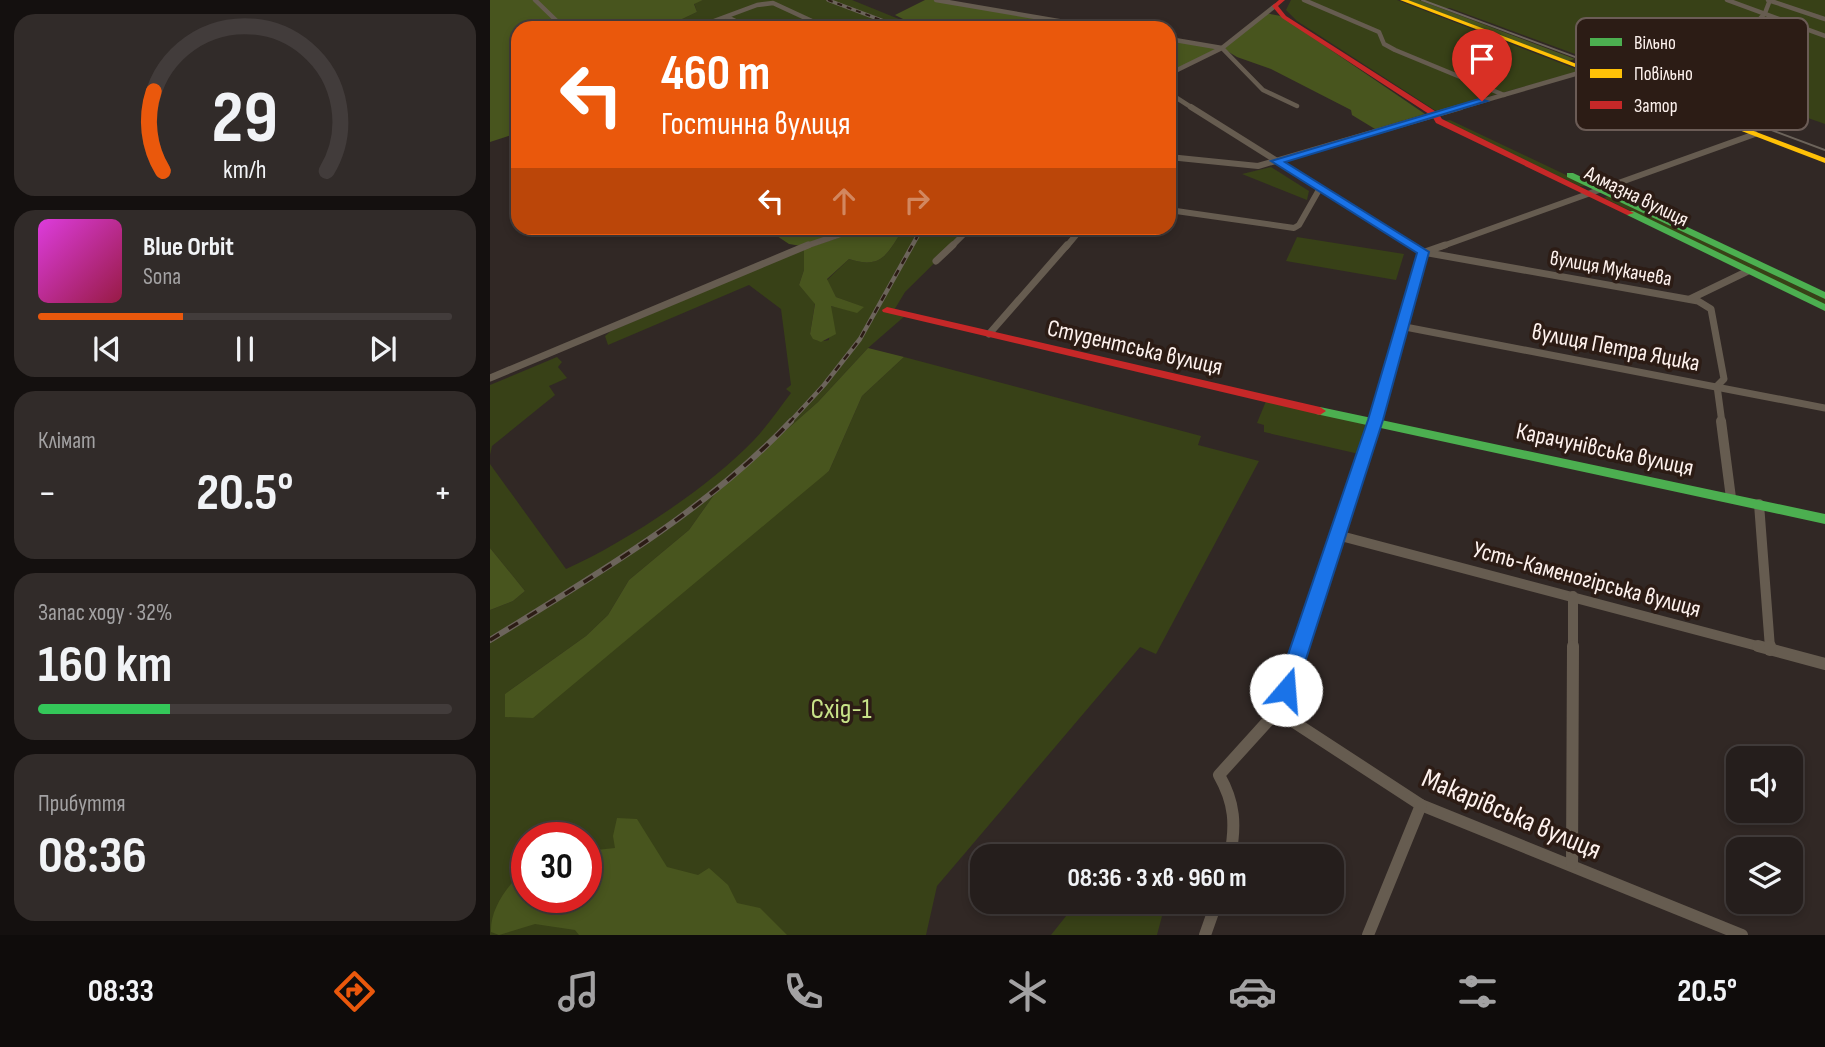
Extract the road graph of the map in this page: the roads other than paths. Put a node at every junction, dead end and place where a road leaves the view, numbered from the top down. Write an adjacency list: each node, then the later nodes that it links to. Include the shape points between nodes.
1 (535, 0): 13 (street)
2 (936, 0): 17 (street)
3 (1304, 0): 25 (street, via 1379,32 1384,44 1395,50)
4 (1403, 0): 22 (street)
5 (1727, 0): 8 (street)
6 (1769, 0): 8 (street); 12 (street)
7 (1278, 3): 21 (street); 28 (street, Алмазна вулиця, via 1292,22)
8 (1765, 13): 10 (street); 11 (street)
9 (727, 17): 14 (street); 15 (street); 16 (street, via 773,3)
10 (1761, 18)
11 (1778, 18)
12 (1825, 19)
13 (557, 21)
14 (715, 21)
15 (735, 21)
16 (812, 21)
17 (1059, 21)
18 (1808, 29): 19 (street)
19 (1825, 36)
20 (1176, 40): 21 (street)
21 (1222, 48): 23 (street); 27 (street, via 1263,90)
22 (1576, 66)
23 (1176, 71)
24 (1576, 74): 25 (street)
25 (1504, 95): 28 (street)
26 (1176, 97): 32 (street)
27 (1297, 106)
28 (1435, 115): 32 (street); 35 (street, Алмазна вулиця, via 1439,121)
29 (1744, 130): 30 (street)
30 (1755, 134): 33 (street); 35 (street)
31 (1176, 158): 32 (street, via 1258,166)
32 (1276, 161): 34 (street)
33 (1825, 161)
34 (1320, 188): 36 (street, via 1294,229); 42 (street)
35 (1597, 192): 42 (street); 44 (street, Алмазна вулиця); 45 (street, Алмазна вулиця)
36 (1176, 211)
37 (825, 235): 41 (street)
38 (837, 235): 41 (street)
39 (963, 235): 43 (street)
40 (1076, 235): 50 (street)
41 (827, 238): 51 (street)
42 (1423, 252): 46 (street, вулиця Мукачева); 49 (street)
43 (936, 261)
44 (1748, 271): 46 (street); 47 (street, Алмазна вулиця)
45 (1825, 296)
46 (1688, 300): 52 (street, вулиця Мукачева, via 1711,309 1724,379)
47 (1825, 308)
48 (887, 310): 50 (street, Студентська вулиця)
49 (1400, 326): 52 (street, вулиця Петра Яцика); 54 (street)
50 (989, 334): 54 (street, Студентська вулиця)
51 (490, 378)
52 (1717, 386): 53 (street, вулиця Петра Яцика); 55 (street)
53 (1825, 408)
54 (1375, 420): 55 (street, Карачунівська вулиця); 58 (street)
55 (1731, 498): 56 (street, Карачунівська вулиця)
56 (1759, 504): 57 (street, Карачунівська вулиця); 60 (street)
57 (1825, 519)
58 (1337, 536): 59 (street, Усть-Каменогірська вулиця); 62 (street)
59 (1573, 596): 60 (street, Усть-Каменогірська вулиця); 65 (street)
60 (1770, 650): 61 (street, Усть-Каменогірська вулиця)
61 (1825, 664)
62 (1277, 711): 63 (street, Макарівська вулиця); 64 (street, via 1219,775 1231,795 1237,822)
63 (1421, 806): 65 (street, Макарівська вулиця); 68 (street)
64 (1232, 844)
65 (1572, 864): 69 (street, Макарівська вулиця)
66 (1212, 914): 67 (street)
67 (1205, 935)
68 (1368, 935)
69 (1742, 935)

